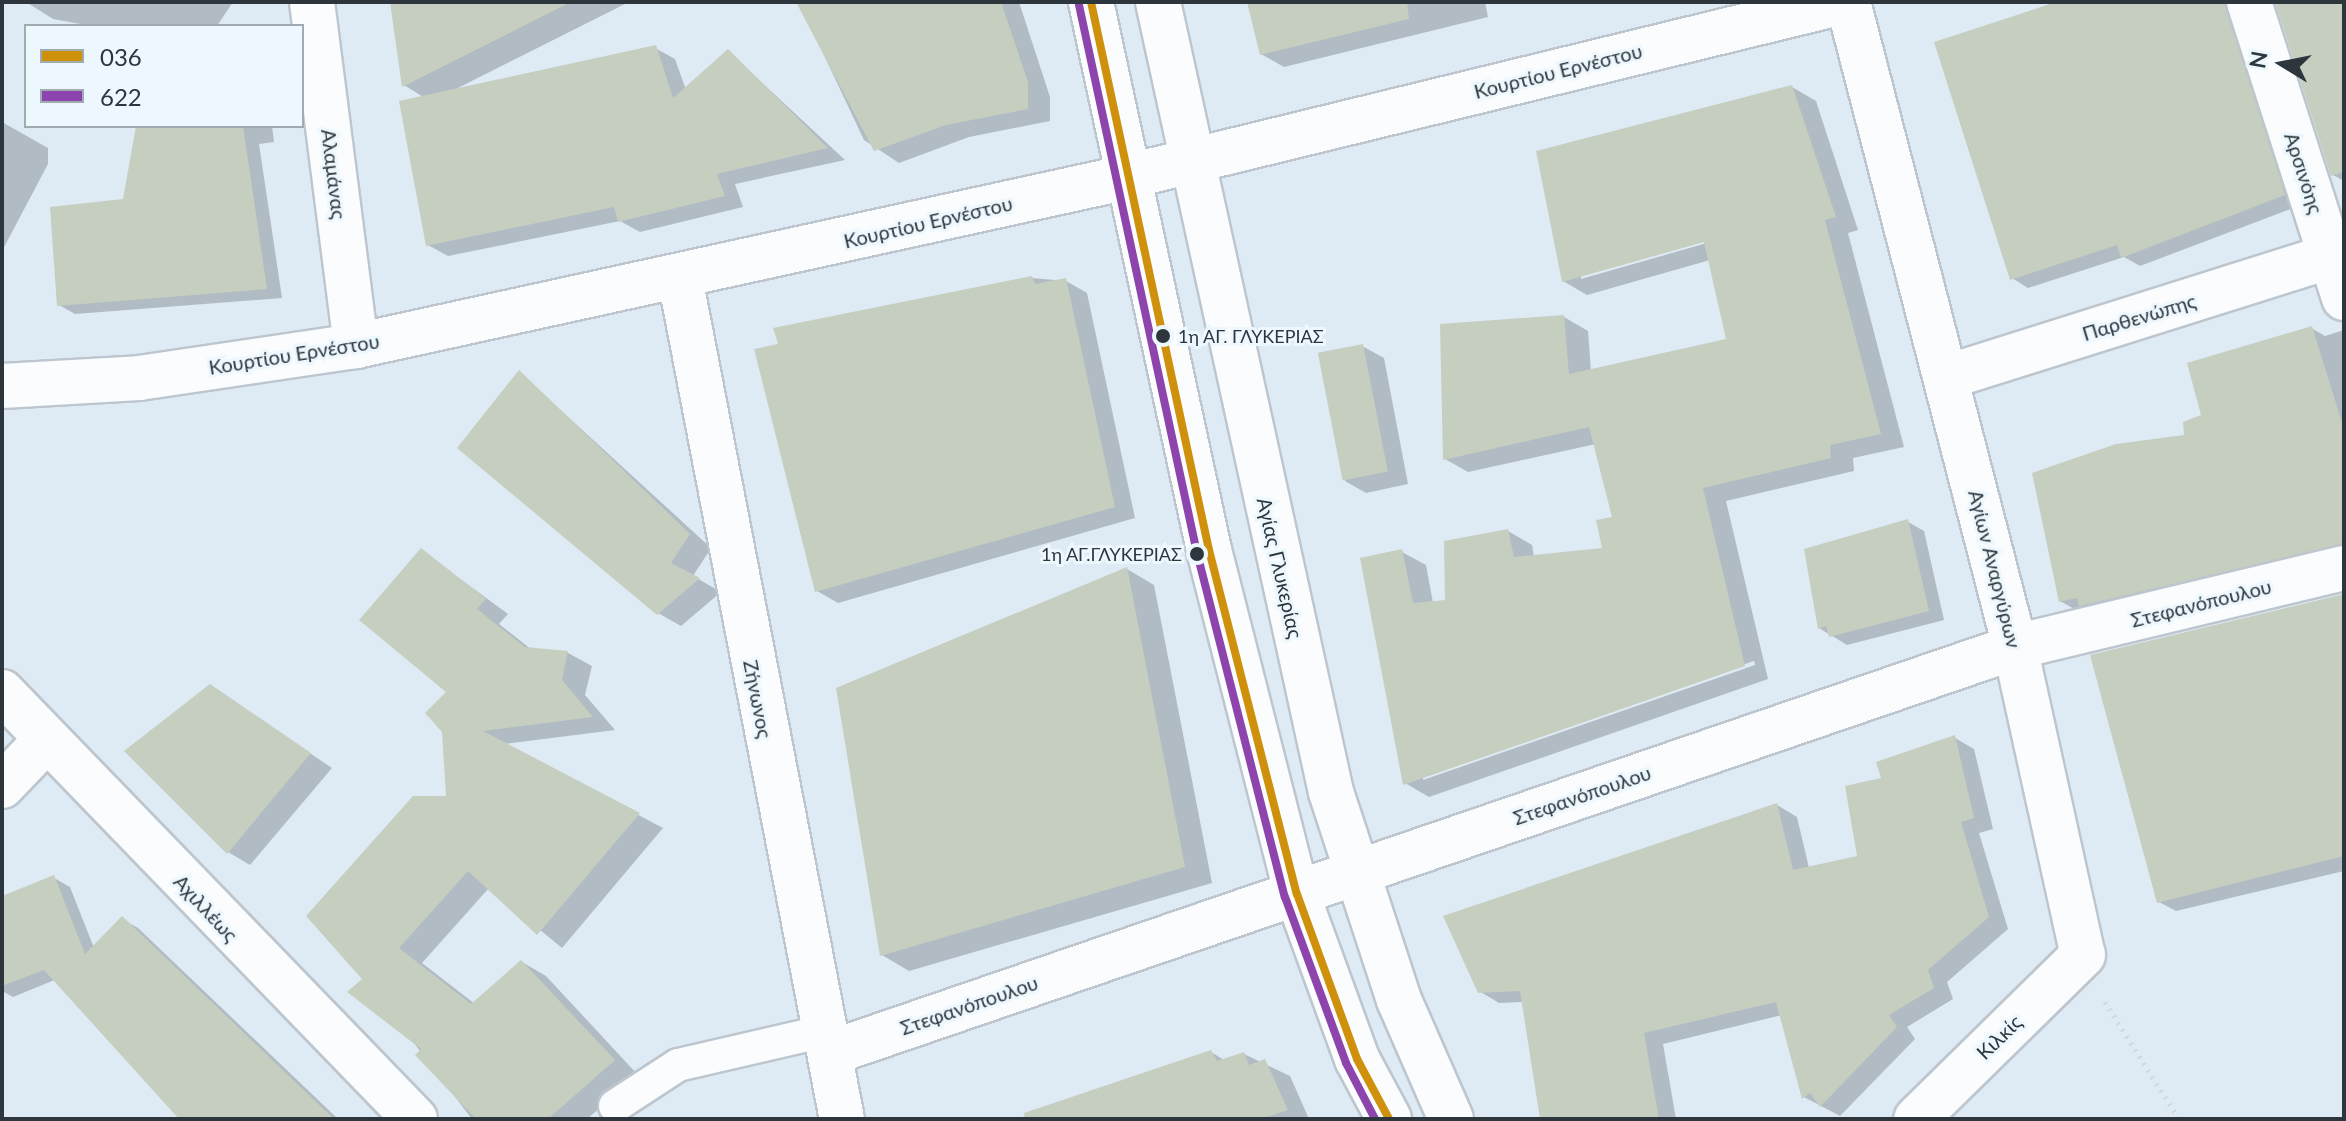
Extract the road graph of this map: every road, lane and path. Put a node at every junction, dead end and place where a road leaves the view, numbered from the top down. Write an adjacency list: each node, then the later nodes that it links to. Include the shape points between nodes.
1 (312, 2): 11 (street, Αλαμάνας)
2 (1091, 2): 7 (street)
3 (1158, 2): 6 (street, Αγίας Γλυκερίας)
4 (1846, 2): 6 (street, Κουρτίου Ερνέστου); 12 (street, Αγίων Αναργύρων)
5 (2249, 2): 8 (street, Αρσινόης)
6 (1191, 160): 7 (street, Κουρτίου Ερνέστου); 19 (street, Αγίας Γλυκερίας)
7 (1127, 176): 9 (street, Κουρτίου Ερνέστου); 20 (street, via 1209,550)
8 (2331, 256): 10 (street, Αρσινόης); 12 (street, Παρθενώπης)
9 (680, 278): 11 (street, Κουρτίου Ερνέστου); 22 (street, Ζήνωνος)
10 (2344, 298)
11 (356, 346): 13 (street, Κουρτίου Ερνέστου, via 139,378)
12 (1947, 377): 15 (street, Αγίων Αναργύρων)
13 (2, 386)
14 (2344, 568): 15 (street, Στεφανόπουλου)
15 (2015, 647): 19 (street, Στεφανόπουλου); 21 (street, Αγίων Αναργύρων)
16 (2, 692): 17 (street, Αχιλλέως)
17 (47, 739): 18 (street); 24 (street, Αχιλλέως)
18 (2, 786)
19 (1354, 873): 20 (street, Στεφανόπουλου); 27 (street, Αγίας Γλυκερίας)
20 (1297, 894): 22 (street, Στεφανόπουλου); 26 (street, via 1357,1059)
21 (2083, 955): 28 (street, Κιλκίς); 29 (path, via 2109,1011)
22 (827, 1042): 23 (lane, Στεφανόπουλου, via 678,1065); 25 (street, Ζήνωνος)
23 (615, 1106)
24 (415, 1119)
25 (842, 1119)
26 (1389, 1119)
27 (1451, 1119)
28 (1916, 1119)
29 (2179, 1119)

